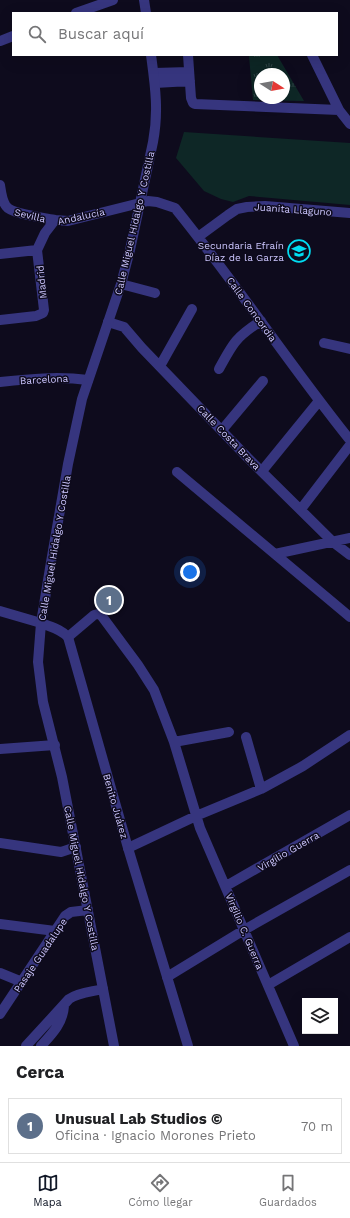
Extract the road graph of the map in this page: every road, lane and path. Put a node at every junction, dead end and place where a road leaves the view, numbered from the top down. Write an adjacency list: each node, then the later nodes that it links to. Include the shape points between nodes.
1 (113, 0): 3 (street)
2 (144, 0): 4 (street)
3 (79, 12)
4 (146, 12)
5 (12, 36): 6 (street)
6 (0, 41)
7 (151, 56): 11 (street, Calle Miguel Hidalgo Y Costilla)
8 (188, 56): 10 (street)
9 (312, 56): 12 (street)
10 (189, 76): 11 (street); 12 (street, via 191,98 195,104)
11 (154, 78): 15 (street, Calle Miguel Hidalgo Y Costilla, via 157,124)
12 (339, 110): 13 (street)
13 (350, 124)
14 (0, 185): 17 (street, Sevilla, via 7,208)
15 (140, 202): 17 (street, Andalucía, via 68,220); 18 (street, Calle Concordia, via 157,202 175,208); 21 (street, Calle Miguel Hidalgo Y Costilla)
16 (350, 213): 18 (street, Juanita Llaguno, via 265,206 247,207 228,214)
17 (55, 220): 19 (street, Andalucía)
18 (198, 237): 25 (street, Calle Concordia)
19 (37, 250): 20 (street); 24 (street, Madrid, via 43,313)
20 (0, 254)
21 (121, 284): 22 (street); 26 (street, Calle Miguel Hidalgo Y Costilla)
22 (155, 293)
23 (192, 309): 29 (street)
24 (0, 320)
25 (261, 321): 30 (street, via 238,337); 34 (street, Calle Concordia)
26 (108, 322): 29 (street, Calle Costa Brava, via 124,327); 31 (street, Calle Miguel Hidalgo Y Costilla)
27 (324, 343): 28 (street)
28 (350, 349)
29 (160, 366): 35 (street, Calle Costa Brava)
30 (219, 369)
31 (88, 380): 33 (street, Barcelona, via 53,377); 47 (street, Calle Miguel Hidalgo Y Costilla, via 68,464)
32 (263, 381): 35 (street)
33 (0, 382)
34 (319, 401): 36 (street, Calle Concordia); 38 (street)
35 (222, 430): 38 (street, Calle Costa Brava)
36 (350, 440)
37 (350, 445): 40 (street)
38 (262, 471): 40 (street, Calle Costa Brava)
39 (177, 472): 43 (street)
40 (301, 509): 42 (street, Calle Costa Brava)
41 (350, 538): 42 (street)
42 (333, 542): 43 (street); 44 (street, Calle Costa Brava)
43 (275, 554): 46 (street)
44 (350, 555)
45 (0, 611): 47 (street)
46 (350, 617)
47 (41, 623): 48 (street, via 59,629); 53 (street, Calle Miguel Hidalgo Y Costilla, via 38,662 40,680 43,702)
48 (68, 637): 52 (street, Virgilio C. Guerra, via 91,617 98,614 102,617 154,690); 60 (street, Benito Juárez)
49 (229, 732): 52 (street)
50 (350, 735): 55 (street, via 303,766)
51 (246, 737): 55 (street)
52 (174, 742): 57 (street, Virgilio C. Guerra)
53 (55, 745): 54 (street); 59 (street, Calle Miguel Hidalgo Y Costilla)
54 (0, 748)
55 (261, 789): 57 (street)
56 (350, 815): 62 (street, Virgilio Guerra)
57 (196, 816): 60 (street); 62 (street, Virgilio C. Guerra)
58 (0, 843): 59 (street, via 61,852)
59 (76, 848): 63 (street, Calle Miguel Hidalgo Y Costilla)
60 (128, 848): 69 (street, Benito Juárez)
61 (350, 870): 65 (street)
62 (226, 886): 65 (street, Virgilio C. Guerra)
63 (88, 910): 66 (street, Pasaje Guadalupe, via 68,913); 72 (street, Calle Miguel Hidalgo Y Costilla)
64 (0, 924): 66 (street)
65 (244, 930): 69 (street); 71 (street, Virgilio C. Guerra)
66 (55, 932): 70 (street, Pasaje Guadalupe)
67 (350, 937): 71 (street)
68 (0, 973): 70 (street)
69 (167, 977): 79 (street, Benito Juárez)
70 (22, 982): 74 (street, Pasaje Guadalupe)
71 (268, 985): 80 (street, Virgilio C. Guerra)
72 (103, 989): 73 (street, via 74,996); 78 (street, Calle Miguel Hidalgo Y Costilla)
73 (66, 1002): 75 (street); 76 (street, via 62,1019)
74 (0, 1014)
75 (36, 1035): 76 (street); 77 (street)
76 (42, 1044)
77 (26, 1046)
78 (114, 1046)
79 (188, 1046)
80 (294, 1046)

